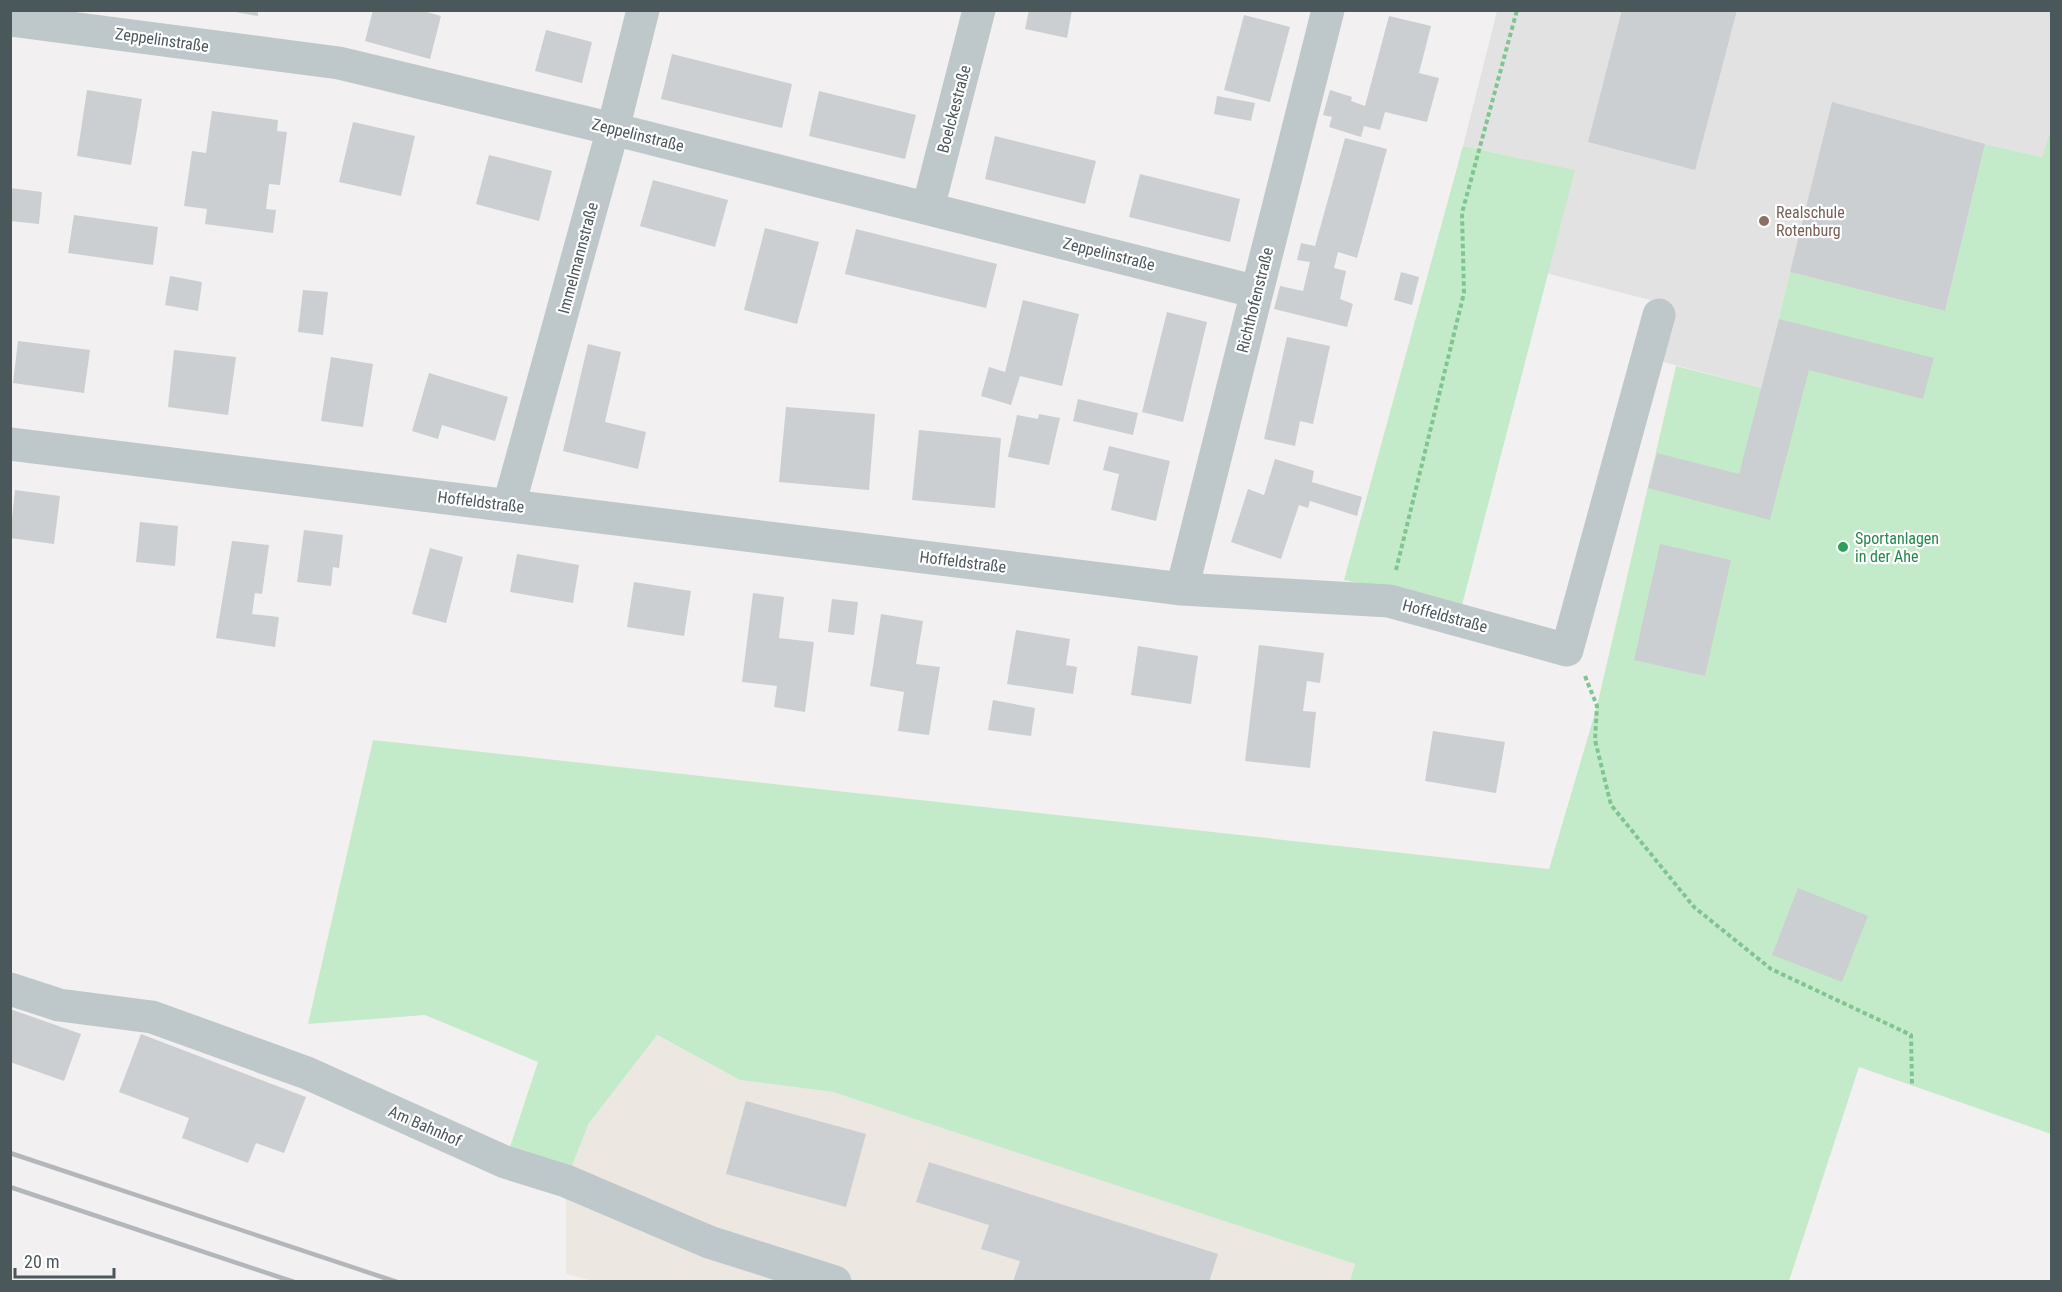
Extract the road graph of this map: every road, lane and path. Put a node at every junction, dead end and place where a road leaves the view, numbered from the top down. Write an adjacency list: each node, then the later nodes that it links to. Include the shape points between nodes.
1 (643, 10): 6 (street, Immelmannstraße)
2 (980, 10): 7 (street, Boelckestraße)
3 (1328, 10): 8 (street, Richthofenstraße)
4 (1517, 10): 13 (path, via 1462,213 1464,293)
5 (10, 20): 6 (street, Zeppelinstraße, via 339,63)
6 (614, 129): 7 (street, Zeppelinstraße); 11 (street, Immelmannstraße)
7 (928, 208): 8 (street, Zeppelinstraße)
8 (1257, 292): 12 (street, Richthofenstraße)
9 (1659, 315): 14 (street)
10 (10, 444): 11 (street, Hoffeldstraße)
11 (509, 505): 12 (street, Hoffeldstraße)
12 (1182, 589): 13 (street, Hoffeldstraße)
13 (1389, 601): 14 (street, Hoffeldstraße)
14 (1567, 650): 16 (path, via 1588,679 1597,706 1595,740 1611,805 1633,834 1694,907 1771,969 1911,1035)
15 (10, 989): 17 (street, Am Bahnhof, via 59,1005 152,1017 307,1073 505,1162 566,1181 709,1242)
16 (1912, 1084)
17 (835, 1281)

